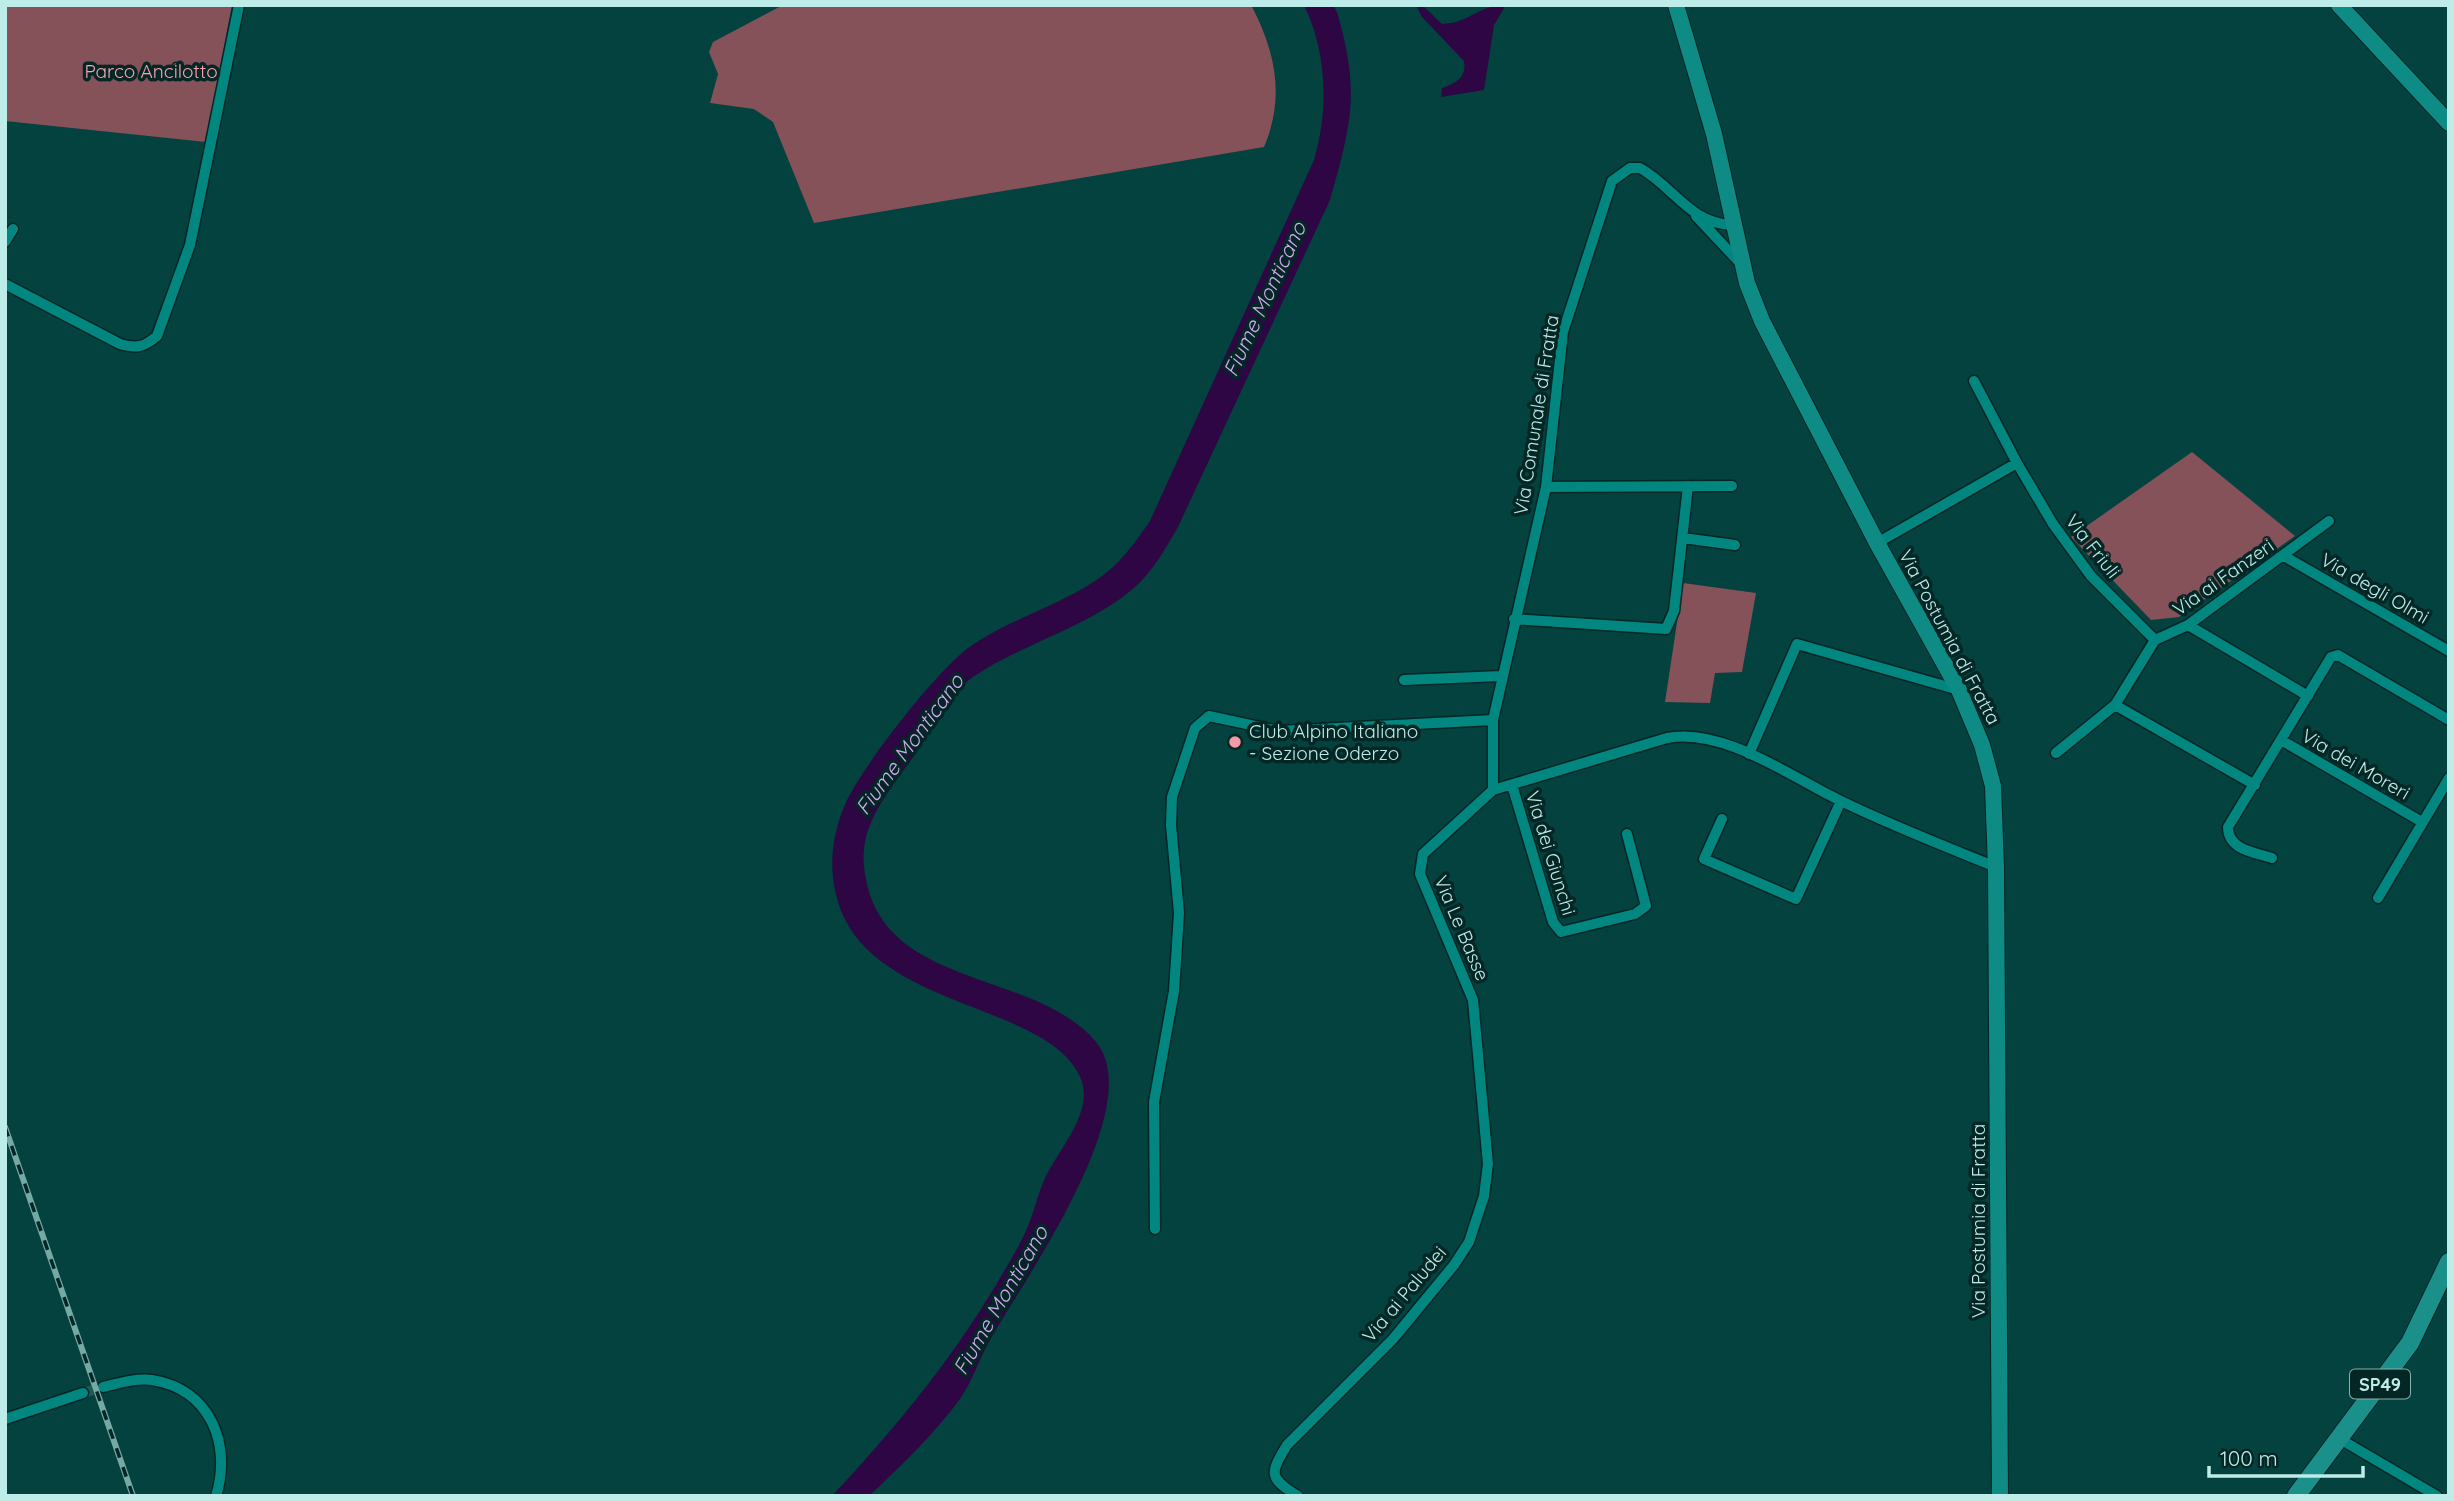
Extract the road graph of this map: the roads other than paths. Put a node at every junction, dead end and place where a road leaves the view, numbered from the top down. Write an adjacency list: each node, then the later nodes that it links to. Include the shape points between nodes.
1 (239, 5): 10 (street, via 190,245 157,335 136,349 120,344)
2 (1676, 5): 6 (main road, Via Postumia di Fratta, via 1714,134)
3 (2339, 5): 4 (main road)
4 (2449, 122)
5 (1694, 214): 6 (street, Via Comunale di Fratta); 9 (street); 15 (street, Via Comunale di Fratta, via 1640,168 1620,173 1612,181 1563,332)
6 (1732, 225): 9 (main road, Via Postumia di Fratta)
7 (13, 229): 8 (street)
8 (5, 242)
9 (1741, 264): 18 (main road, Via Postumia di Fratta, via 1762,321)
10 (5, 284)
11 (1974, 381): 12 (street, Via Friuli)
12 (2017, 463): 18 (street); 23 (street, Via Friuli, via 2091,576)
13 (1688, 486): 14 (street); 15 (street); 17 (street)
14 (1732, 486)
15 (1546, 487): 21 (street, Via Comunale di Fratta)
16 (2329, 522): 20 (street, Via ai Fanzeri)
17 (1683, 538): 19 (street); 21 (street, via 1674,611 1667,629)
18 (1877, 543): 27 (main road, Via Postumia di Fratta)
19 (1735, 545)
20 (2284, 556): 22 (street, Via ai Fanzeri); 24 (street, Via degli Olmi)
21 (1514, 619): 25 (street, Via Comunale di Fratta)
22 (2188, 625): 23 (street, Via ai Fanzeri); 28 (street)
23 (2155, 640): 29 (street)
24 (2449, 652)
25 (1501, 676): 26 (street); 30 (street, Via Comunale di Fratta)
26 (1404, 680)
27 (1959, 690): 34 (street, via 1797,643); 44 (main road, Via Postumia di Fratta, via 1982,744 1993,786)
28 (2308, 696): 31 (street, via 2331,657 2338,655); 32 (street)
29 (2115, 705): 33 (street); 37 (street)
30 (1493, 720): 38 (street); 47 (street, via 1279,731 1217,715 1195,728 1171,808 1179,913 1174,991 1154,1102)
31 (2449, 720)
32 (2281, 740): 37 (street, Via dei Moreri); 41 (street, Via dei Moreri)
33 (2056, 753)
34 (1749, 754): 36 (street, Via Le Basse, via 1678,736); 39 (street, Via Le Basse)
35 (2449, 778): 41 (street)
36 (1512, 785): 38 (street, Via Le Basse); 42 (street, Via dei Giunchi, via 1555,928 1561,932 1636,914 1646,906)
37 (2255, 785): 43 (street, Via dei Moreri, via 2228,827 2228,838 2232,844)
38 (1493, 790): 46 (street, Via Le Basse, via 1458,819 1420,861 1425,888 1474,1000)
39 (1841, 801): 40 (street, via 1796,899 1704,859); 44 (street, Via Le Basse)
40 (1722, 819)
41 (2422, 822): 45 (street)
42 (1627, 834)
43 (2272, 858)
44 (1996, 867): 55 (main road, Via Postumia di Fratta)
45 (2378, 898)
46 (1479, 1068): 54 (street, Via ai Paludei, via 1487,1178 1469,1242 1392,1339 1287,1445 1274,1476)
47 (1155, 1229)
48 (2449, 1262): 52 (main road, SP49, via 2410,1343)
49 (103, 1387): 53 (street, via 149,1379 169,1384 203,1406 219,1433 222,1451)
50 (83, 1393): 51 (street)
51 (5, 1419)
52 (2340, 1439): 56 (main road, SP49); 57 (street)
53 (216, 1496)
54 (1298, 1496)
55 (2000, 1496)
56 (2296, 1496)
57 (2437, 1496)

